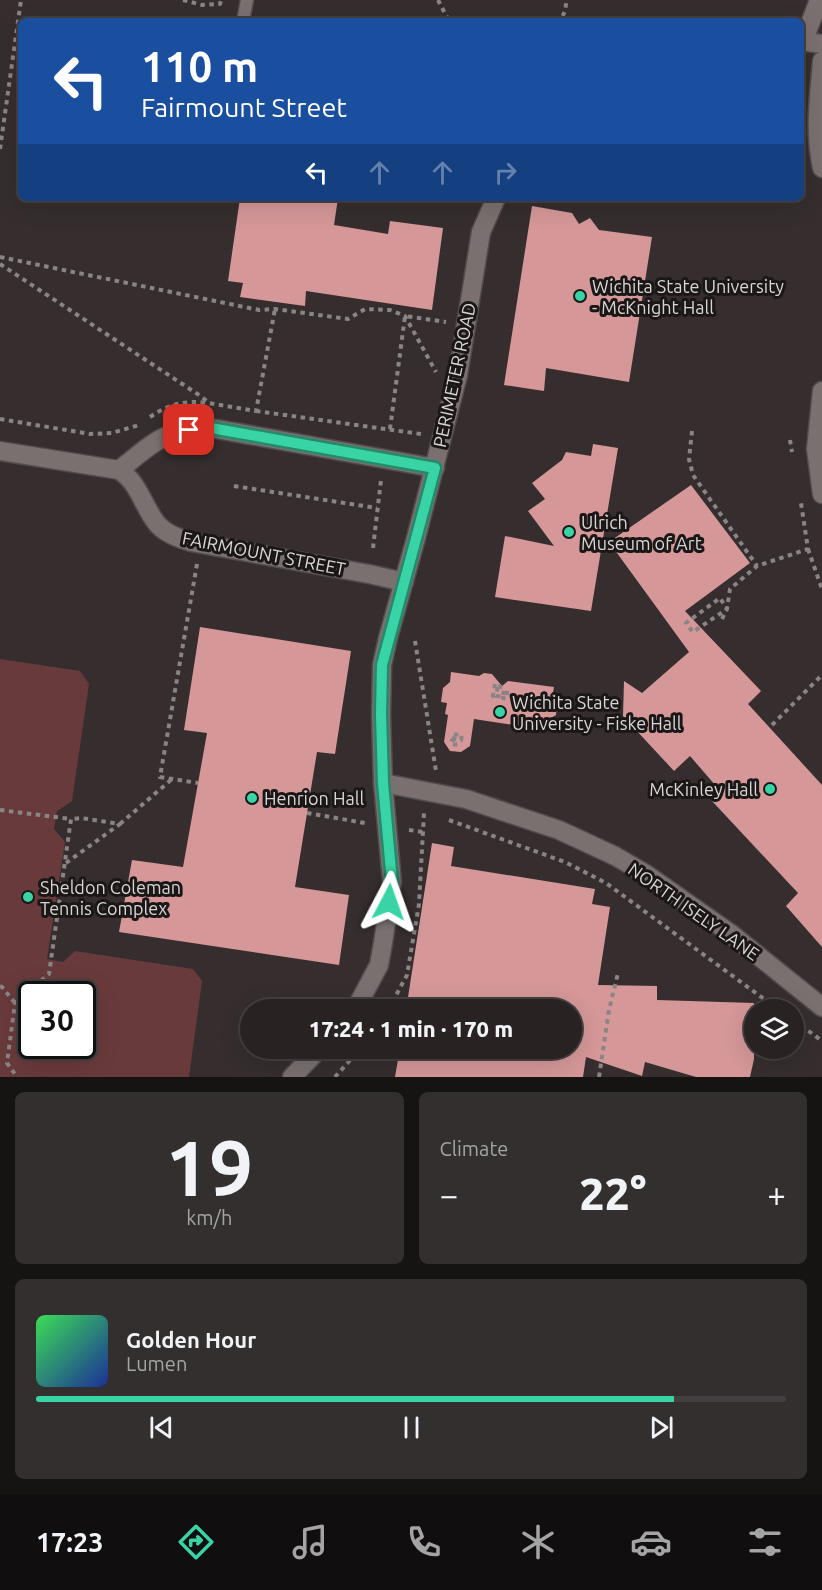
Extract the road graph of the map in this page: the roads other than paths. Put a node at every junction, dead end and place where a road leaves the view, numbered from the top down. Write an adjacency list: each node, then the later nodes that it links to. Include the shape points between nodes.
1 (247, 0): 3 (lane)
2 (819, 0): 4 (street)
3 (244, 18)
4 (804, 37)
5 (804, 42): 6 (street)
6 (822, 44)
7 (822, 61): 8 (street, via 818,100)
8 (822, 168)
9 (495, 201): 13 (street, PERIMETER ROAD, via 481,232 458,375)
10 (822, 391): 11 (street)
11 (819, 449): 15 (street)
12 (0, 451): 14 (street)
13 (435, 468): 14 (street, via 211,428 169,435); 16 (street, PERIMETER ROAD)
14 (119, 470): 16 (street, FAIRMOUNT STREET, via 138,489 156,522 172,536)
15 (822, 494)
16 (404, 582): 17 (street, PERIMETER ROAD, via 382,665)
17 (383, 783): 18 (street, PERIMETER ROAD, via 392,882 379,965); 19 (street, NORTH ISELY LANE, via 466,799 560,830 615,856 730,933)
18 (361, 999)
19 (822, 1007)
20 (309, 1059): 21 (street)
21 (292, 1077)

